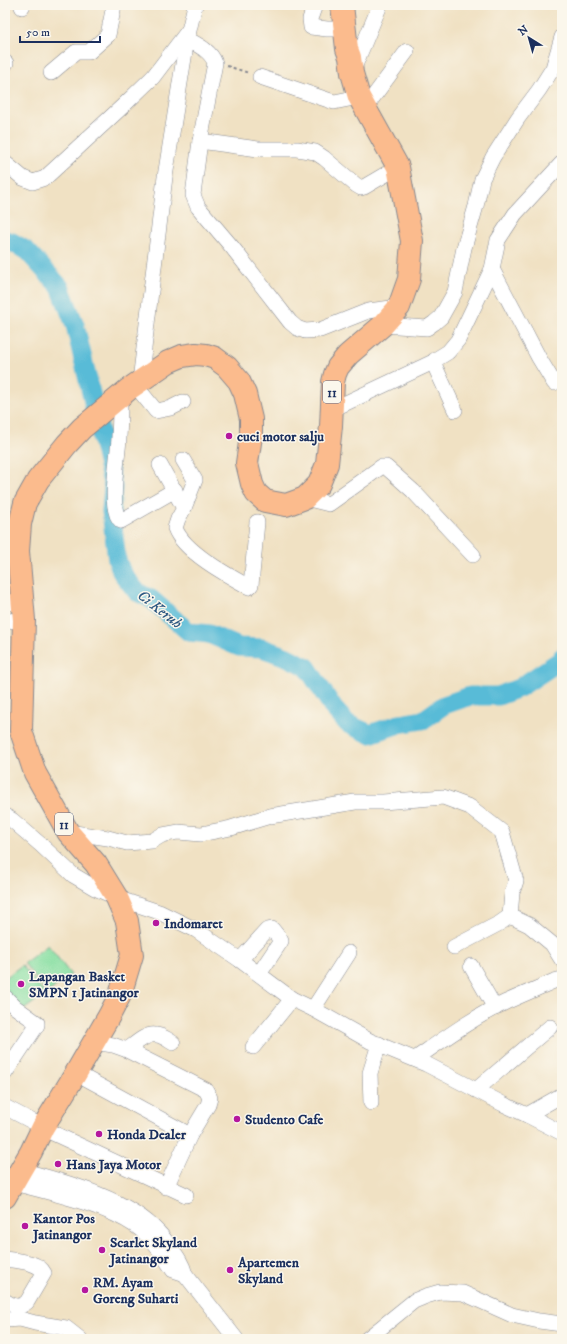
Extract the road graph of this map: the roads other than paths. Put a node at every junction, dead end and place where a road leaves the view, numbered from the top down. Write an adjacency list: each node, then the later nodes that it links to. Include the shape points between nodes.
1 (114, 5): 10 (street, via 108,35 89,52 76,52)
2 (195, 5): 7 (street)
3 (315, 5): 6 (street, via 310,20 311,27)
4 (342, 5): 6 (highway, 11)
5 (380, 5): 11 (street)
6 (344, 29): 11 (highway, 11)
7 (189, 33): 14 (street, via 214,62); 15 (street, via 153,77 45,178 33,182 23,178); 23 (street)
8 (562, 36): 20 (street, via 553,68 513,124 482,179 455,292 441,317 427,328)
9 (407, 52): 13 (street)
10 (50, 73)
11 (352, 73): 13 (highway, 11)
12 (260, 77): 13 (street, via 334,102)
13 (362, 102): 17 (highway, 11)
14 (200, 141): 17 (street, via 315,152 361,188); 19 (street, via 193,195 198,207 297,328 305,331 320,330 368,311)
15 (5, 163)
16 (562, 163): 18 (street, via 515,214 498,240)
17 (398, 167): 19 (highway, 11, via 412,241 409,279)
18 (492, 269): 21 (street, via 458,340 448,352); 22 (street)
19 (399, 307): 20 (highway, 11)
20 (383, 325): 25 (highway, 11, via 338,367 333,382)
21 (433, 362): 25 (street); 26 (street)
22 (554, 383)
23 (128, 391): 24 (street, via 156,411); 29 (street, via 119,438 114,495 118,518 122,521); 30 (highway, 11, via 168,362 182,356 196,354 215,358 228,367 245,394 251,419 247,463 256,493 265,501 286,505); 34 (highway, 11, via 82,428 38,480 25,502 18,550)
24 (183, 402)
25 (331, 410): 30 (highway, 11, via 327,464 319,484)
26 (455, 410)
27 (183, 460): 31 (street, via 195,480)
28 (160, 465): 29 (street)
29 (175, 490): 31 (street)
30 (305, 498): 33 (street, via 329,504 386,467)
31 (184, 508): 32 (street, via 175,528 181,540 209,563 249,587)
32 (257, 522)
33 (473, 555)
34 (12, 568): 35 (highway, 11)
35 (14, 611): 37 (highway, 11, via 24,661 21,731 35,773)
36 (5, 816): 38 (street, via 42,845 73,875)
37 (68, 832): 38 (highway, 11, via 96,864); 39 (street, via 127,842 152,841 162,835 178,832 201,834 270,816 355,802 443,797 470,807 502,832 516,881)
38 (117, 898): 42 (street, via 159,912 196,930); 52 (highway, 11, via 127,921 132,955 120,995)
39 (510, 916): 40 (street); 43 (street, via 529,925 552,944)
40 (454, 947)
41 (349, 953): 49 (street)
42 (240, 960): 45 (street); 45 (street, via 267,930 272,929 281,941)
43 (562, 960)
44 (471, 966): 50 (street)
45 (258, 974): 48 (street)
46 (562, 979): 50 (street)
47 (5, 997): 58 (street, via 38,1026)
48 (292, 999): 49 (street); 55 (street)
49 (313, 1008): 54 (street)
50 (495, 1008): 57 (street, via 453,1032)
51 (550, 1027): 60 (street)
52 (94, 1042): 56 (street); 59 (highway, 11)
53 (174, 1043): 56 (street, via 153,1034)
54 (379, 1044): 57 (street); 62 (street, via 370,1073)
55 (253, 1047)
56 (127, 1050): 67 (street, via 206,1090 210,1098 208,1105)
57 (415, 1059): 60 (street)
58 (5, 1073)
59 (76, 1073): 65 (highway, 11); 67 (street)
60 (476, 1090): 64 (street)
61 (562, 1095): 64 (street)
62 (371, 1103)
63 (5, 1108): 65 (street)
64 (527, 1115): 66 (street)
65 (42, 1128): 68 (highway, 11); 69 (street)
66 (562, 1133)
67 (190, 1135): 69 (street)
68 (13, 1183): 76 (street, via 88,1204 136,1226 173,1270 185,1274)
69 (166, 1187): 70 (street)
70 (186, 1195)
71 (5, 1259): 72 (street, via 39,1266 44,1274 24,1305 14,1306)
72 (5, 1301)
73 (5, 1320): 75 (street, via 20,1319 66,1328)
74 (562, 1324): 77 (street, via 512,1315 463,1293 440,1292 414,1301)
75 (80, 1339)
76 (236, 1339)
77 (367, 1339)

